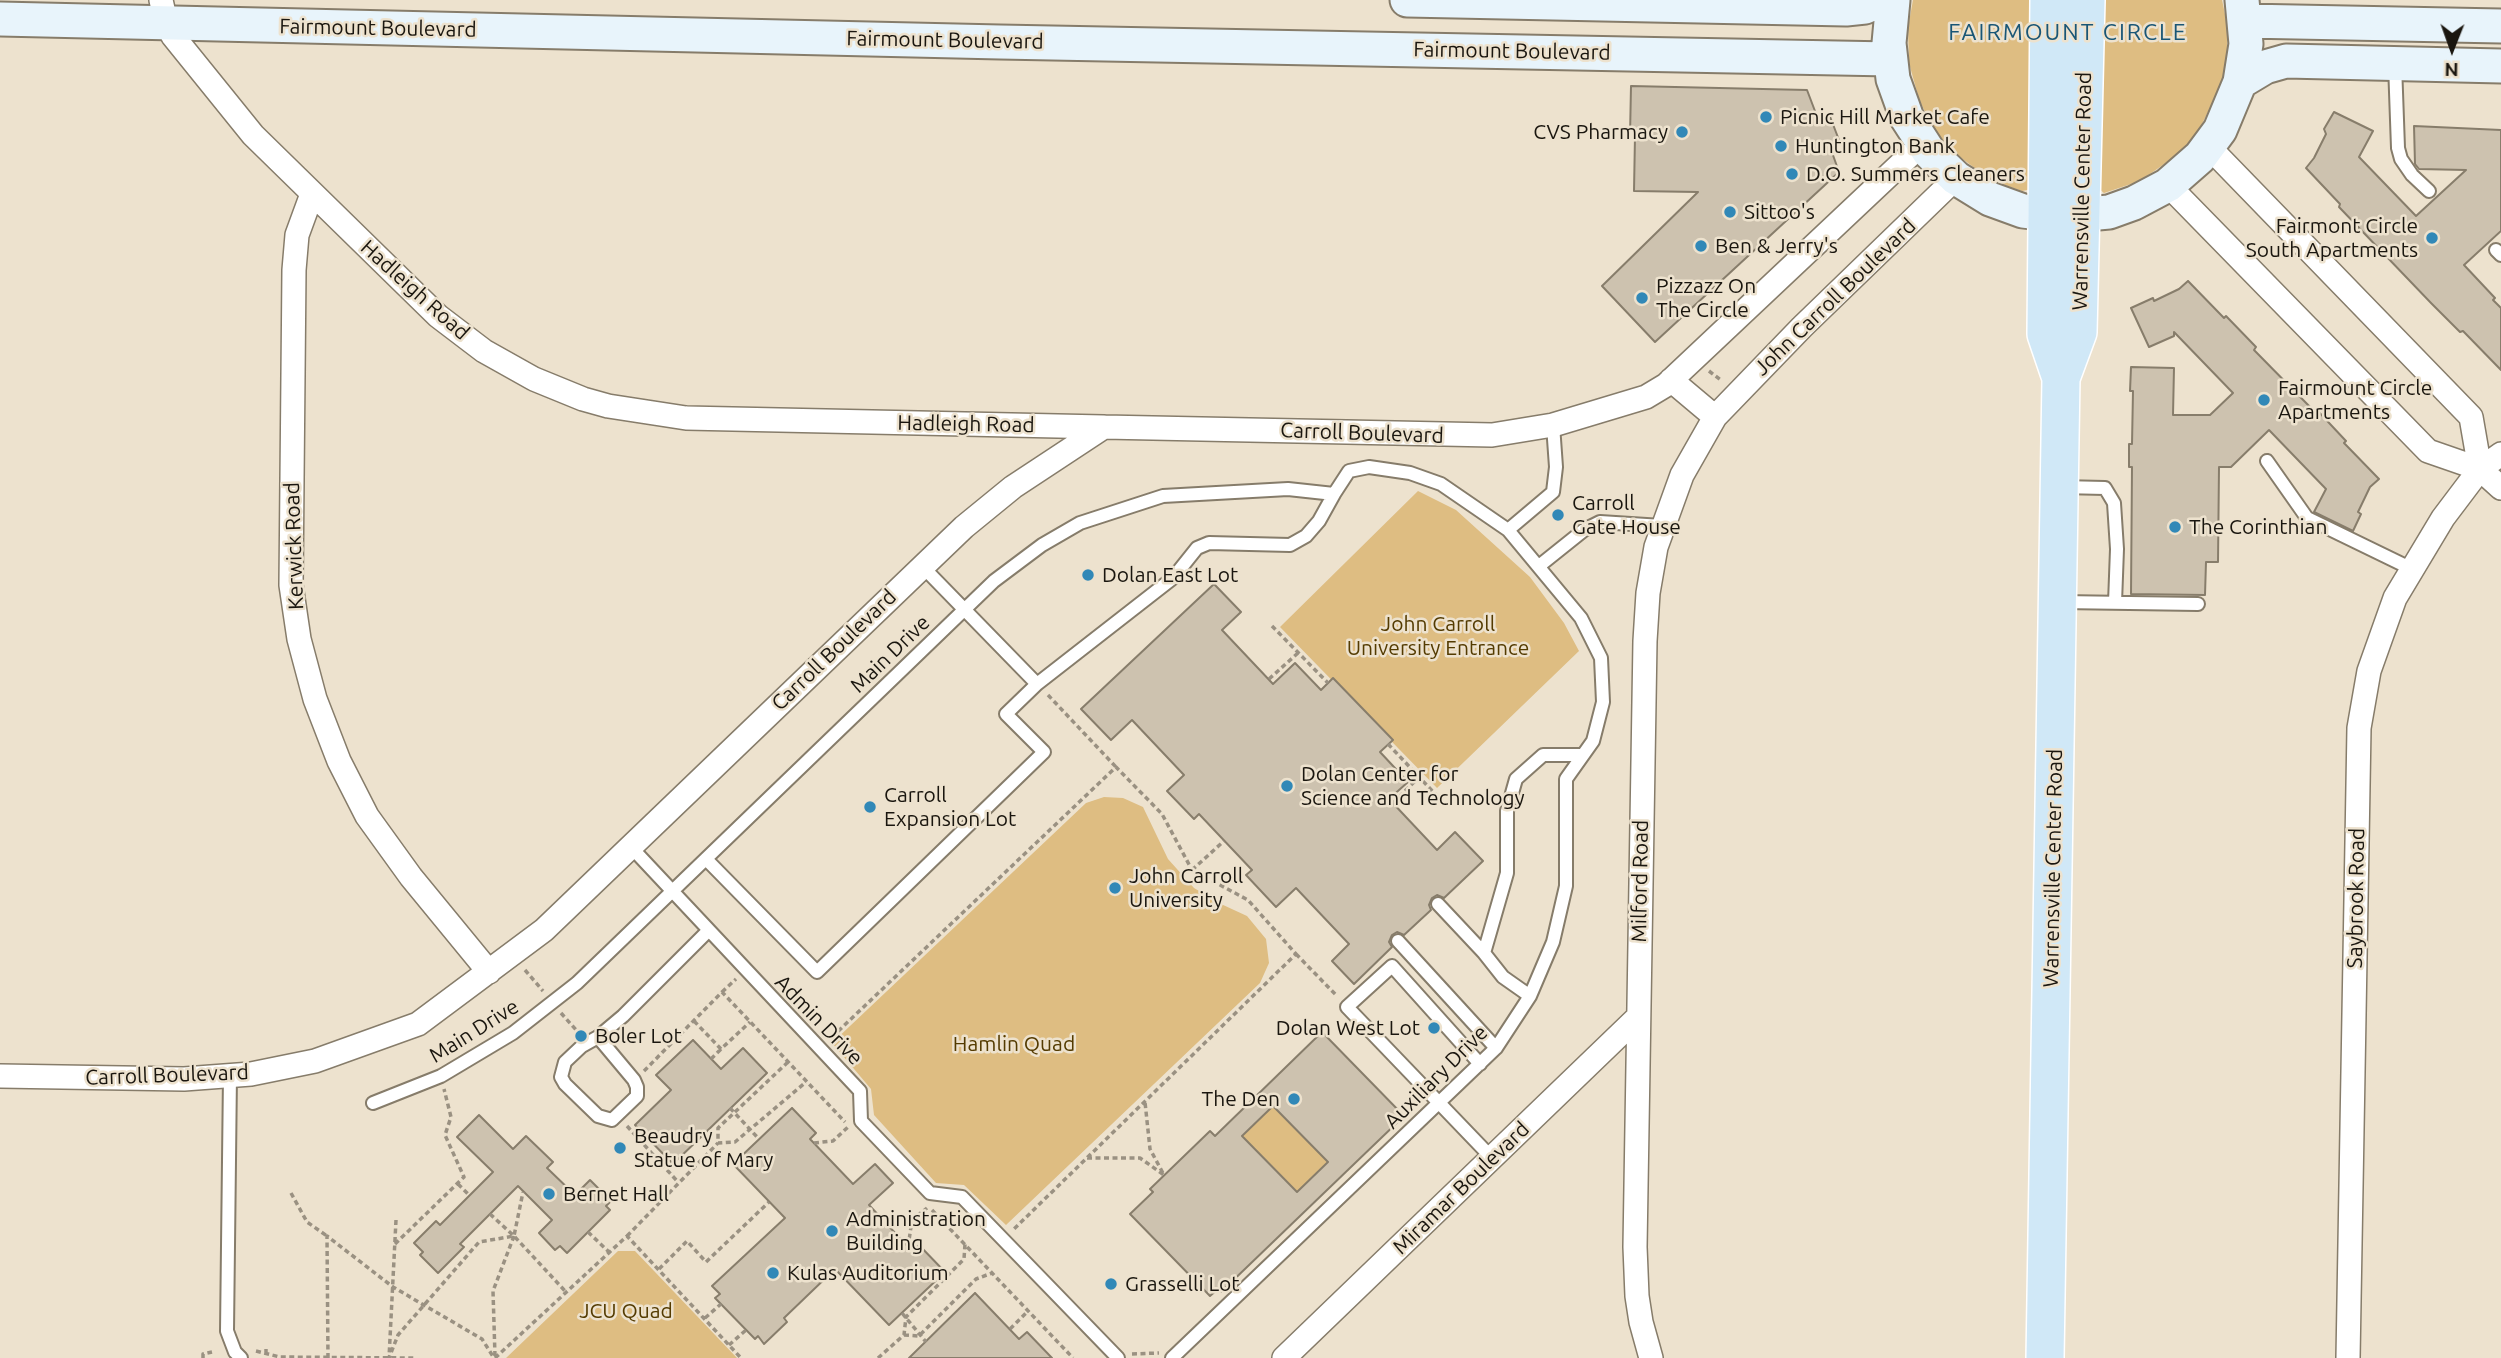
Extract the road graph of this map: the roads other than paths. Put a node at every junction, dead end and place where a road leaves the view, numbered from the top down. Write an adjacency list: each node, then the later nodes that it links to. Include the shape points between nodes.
1 (1407, 0): 6 (main road)
2 (1880, 0): 7 (main road, via 1846,9)
3 (1893, 0): 12 (main road)
4 (2049, 0): 22 (main road, Warrensville Center Road)
5 (2086, 0): 22 (main road, Warrensville Center Road)
6 (1482, 1): 7 (main road)
7 (1603, 2)
8 (164, 11): 10 (main road, Fairmount Boulevard); 12 (main road, Fairmount Boulevard); 21 (street, Hadleigh Road, via 173,36 203,76)
9 (2244, 11): 11 (main road); 15 (main road, via 2246,44)
10 (0, 19)
11 (2501, 26)
12 (1890, 59): 16 (main road, via 1901,105)
13 (2395, 64): 14 (main road); 15 (main road, via 2286,61); 20 (lane, via 2398,148 2412,175)
14 (2501, 66)
15 (2240, 82): 17 (main road)
16 (1923, 144): 18 (main road); 23 (street)
17 (2209, 147): 19 (main road); 29 (street, via 2471,417)
18 (1956, 178): 22 (main road, via 2002,205); 24 (street, John Carroll Boulevard)
19 (2168, 186): 22 (main road, via 2121,208); 29 (street, via 2428,451)
20 (2429, 191)
21 (312, 194): 26 (street, Hadleigh Road, via 462,335 508,365 583,399 661,416 718,420); 51 (street, Kerwick Road, via 297,235 294,270 291,572 299,639 335,752 367,816)
22 (2065, 215): 30 (main road, Warrensville Center Road, via 2046,334 2061,379)
23 (1671, 380): 24 (street); 25 (street, Carroll Boulevard, via 1646,397)
24 (1715, 417): 33 (street, Milford Road, via 1682,475)
25 (1553, 425): 26 (street, Carroll Boulevard, via 1473,436); 34 (lane, via 1553,492)
26 (1104, 427): 35 (street, Carroll Boulevard, via 1013,487)
27 (2501, 454): 29 (street, Saybrook Road)
28 (2267, 461): 37 (lane, via 2307,518)
29 (2480, 469): 31 (street); 37 (street, Saybrook Road)
30 (2059, 487): 38 (main road, Warrensville Center Road); 39 (lane, via 2105,488 2114,503 2118,550)
31 (2501, 488)
32 (1334, 494): 34 (lane, via 1349,471 1369,467 1410,472 1441,484); 41 (lane, Main Drive, via 1288,489 1163,496 1080,523 1042,545); 42 (lane, via 1319,521 1290,545 1209,543 1198,548 1173,578)
33 (1662, 526): 36 (lane, via 1600,522); 53 (street, Milford Road, via 1651,572 1645,640)
34 (1508, 530): 36 (lane, Auxiliary Drive)
35 (922, 566): 41 (lane); 44 (street, Carroll Boulevard)
36 (1539, 566): 43 (lane, Auxiliary Drive, via 1581,618 1601,657 1602,702 1593,741)
37 (2412, 569): 68 (street, Saybrook Road, via 2395,598 2369,671 2359,728)
38 (2058, 602): 39 (lane); 67 (main road, Warrensville Center Road)
39 (2115, 603): 40 (lane)
40 (2198, 604)
41 (965, 609): 42 (lane); 45 (lane, Main Drive)
42 (1037, 684): 45 (lane, via 1006,714 1044,752 817,972)
43 (1583, 755): 50 (lane, via 1543,755 1516,779 1507,811 1507,873); 52 (lane, Auxiliary Drive, via 1566,779 1564,897 1553,942)
44 (631, 847): 46 (lane, Admin Drive); 51 (street, Carroll Boulevard, via 544,930)
45 (706, 859): 46 (lane, Main Drive)
46 (672, 893): 48 (lane, Admin Drive); 60 (lane, Main Drive, via 569,989 513,1033 441,1076)
47 (1438, 904): 50 (lane)
48 (708, 931): 54 (lane); 63 (lane, Admin Drive, via 860,1091 860,1121 930,1193 962,1197)
49 (1398, 941): 55 (lane)
50 (1484, 953): 52 (lane, via 1503,977)
51 (489, 972): 57 (street, Carroll Boulevard, via 418,1024 315,1062)
52 (1530, 996): 55 (lane, Auxiliary Drive)
53 (1637, 1017): 61 (street, Miramar Boulevard); 66 (street, Milford Road, via 1636,1270 1641,1322)
54 (598, 1037): 54 (lane, via 565,1062 561,1077 598,1116 612,1120 637,1096 634,1080)
55 (1496, 1048): 56 (lane, Auxiliary Drive)
56 (1480, 1064): 59 (lane, Auxiliary Drive); 59 (lane, via 1392,966 1347,1007)
57 (230, 1075): 58 (street, Carroll Boulevard, via 184,1079); 64 (lane, via 228,1331)
58 (0, 1076)
59 (1440, 1103): 61 (lane); 62 (lane, Auxiliary Drive)
60 (373, 1104)
61 (1492, 1158): 65 (street, Miramar Boulevard)
62 (1175, 1355)
63 (1124, 1356)
64 (242, 1358)
65 (1284, 1358)
66 (1651, 1358)
67 (2045, 1358)
68 (2348, 1358)

